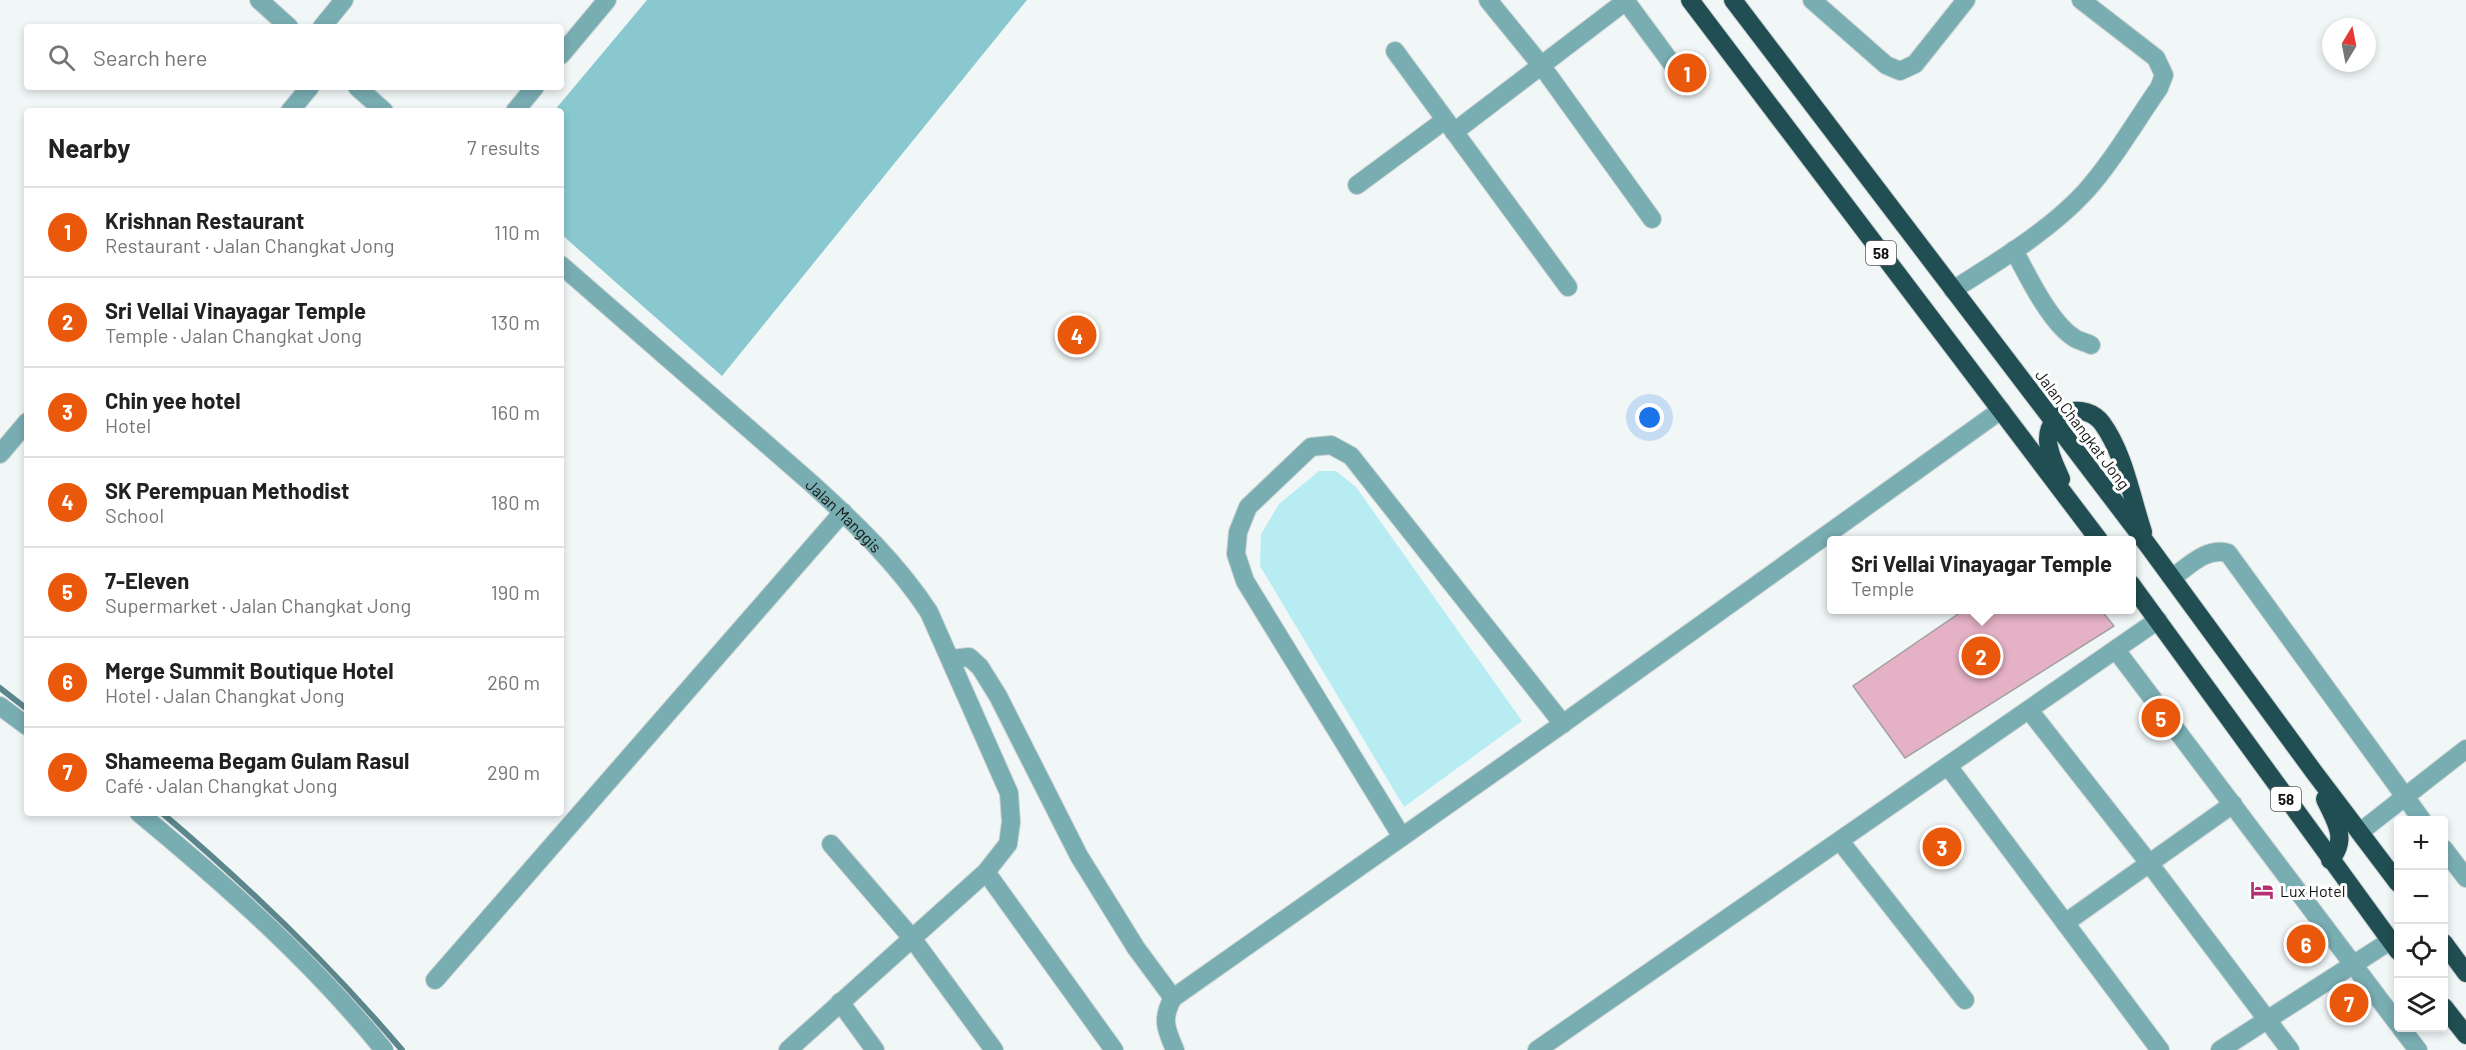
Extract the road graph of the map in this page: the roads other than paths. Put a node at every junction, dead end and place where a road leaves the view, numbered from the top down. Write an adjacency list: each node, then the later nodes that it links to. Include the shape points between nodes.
1 (260, 0): 11 (street)
2 (344, 0): 12 (street)
3 (607, 0): 14 (street)
4 (1488, 0): 15 (street)
5 (1626, 0): 15 (street); 16 (street)
6 (1690, 0): 31 (highway, 58)
7 (1733, 0): 29 (highway, Jalan Changkat Jong / 58)
8 (1812, 0): 9 (street, via 1886,65 1900,70 1915,64)
9 (1966, 0)
10 (2081, 0): 26 (street, via 2156,58 2164,75 2085,192)
11 (287, 24)
12 (324, 24)
13 (1395, 51): 23 (street)
14 (564, 52)
15 (1541, 65): 23 (street); 25 (street)
16 (1684, 80)
17 (308, 90): 20 (street)
18 (360, 90): 21 (street)
19 (532, 90): 22 (street)
20 (292, 108)
21 (381, 108)
22 (518, 108)
23 (1449, 126): 24 (street); 28 (street)
24 (1357, 185)
25 (1652, 219)
26 (2014, 250): 29 (street); 30 (street, via 2054,318 2073,337)
27 (564, 268): 36 (street, Jalan Manggis)
28 (1568, 287)
29 (1953, 290): 32 (highway, Jalan Changkat Jong / 58)
30 (2091, 345)
31 (2001, 410): 35 (highway, 58); 47 (street)
32 (2053, 423): 35 (highway, via 2048,439 2050,452); 38 (highway, Jalan Changkat Jong / 58); 38 (highway, via 2074,410 2100,421 2114,443)
33 (24, 426): 34 (street)
34 (0, 454)
35 (2072, 506): 37 (highway, 58)
36 (843, 512): 43 (street, Jalan Manggis, via 911,585); 72 (street)
37 (2095, 536)
38 (2146, 544): 39 (highway, Jalan Changkat Jong / 58)
39 (2172, 578): 50 (highway, Jalan Changkat Jong / 58); 51 (street, via 2210,553 2228,553)
40 (2136, 591): 41 (highway, 58)
41 (2158, 620): 42 (street); 60 (highway, 58)
42 (2116, 650): 45 (street); 52 (street)
43 (951, 659): 62 (street, Jalan Manggis, via 1009,793 1008,844); 73 (street, via 969,657 980,667 1079,856 1136,948)
44 (0, 706): 46 (street)
45 (2029, 710): 49 (street); 61 (street)
46 (24, 724)
47 (1563, 724): 56 (street); 56 (street, via 1351,456 1331,445 1311,447 1248,507 1238,531 1236,554 1245,581)
48 (2466, 749): 51 (street)
49 (1948, 766): 57 (street); 65 (street)
50 (2314, 772): 55 (highway, Jalan Changkat Jong / 58); 60 (highway, via 2340,837 2339,850)
51 (2404, 798): 54 (street); 55 (street)
52 (2233, 804): 61 (street); 70 (street)
53 (142, 816): 81 (street, via 306,963)
54 (2419, 816)
55 (2360, 832): 63 (highway, Jalan Changkat Jong / 58)
56 (1402, 837): 73 (street)
57 (1840, 841): 74 (street); 87 (street)
58 (831, 844): 66 (street)
59 (2448, 854): 64 (street)
60 (2330, 860): 67 (highway, 58)
61 (2149, 864): 65 (street); 78 (street)
62 (986, 872): 66 (street); 85 (street)
63 (2394, 878)
64 (2466, 878)
65 (2065, 923): 88 (street)
66 (912, 938): 75 (street); 84 (street)
67 (2394, 945)
68 (2394, 946): 70 (street)
69 (2448, 948): 71 (highway)
70 (2354, 964): 77 (street); 78 (street)
71 (2466, 973)
72 (435, 980)
73 (1173, 998): 86 (street, via 1166,1012 1166,1030)
74 (1965, 1000)
75 (840, 1002): 82 (street); 83 (street)
76 (2448, 1012): 80 (highway)
77 (2394, 1018)
78 (2267, 1020): 89 (street); 90 (street)
79 (2404, 1032): 91 (street)
80 (2466, 1035)
81 (384, 1050)
82 (788, 1050)
83 (875, 1050)
84 (994, 1050)
85 (1114, 1050)
86 (1175, 1050)
87 (1537, 1050)
88 (2160, 1050)
89 (2220, 1050)
90 (2290, 1050)
91 (2418, 1050)

